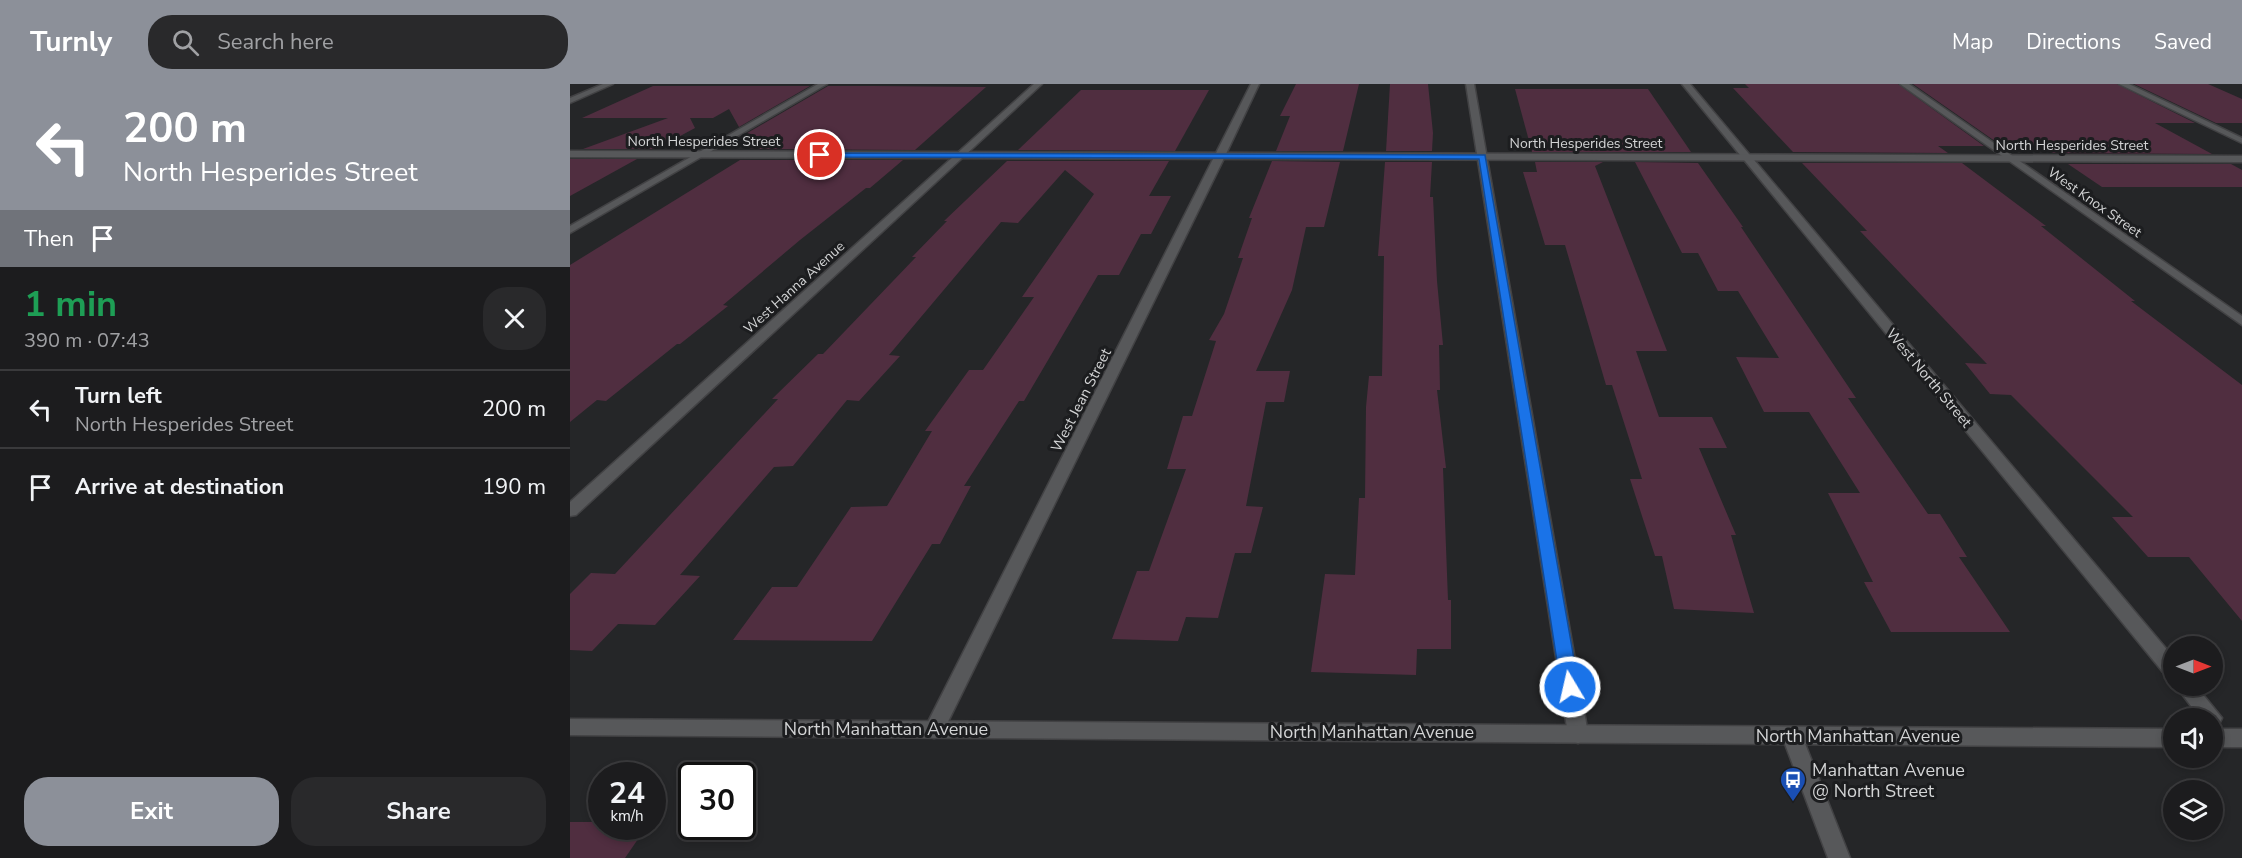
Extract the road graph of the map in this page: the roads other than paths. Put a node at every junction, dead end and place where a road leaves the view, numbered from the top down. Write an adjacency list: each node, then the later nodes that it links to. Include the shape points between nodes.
1 (609, 84): 9 (street)
2 (823, 84): 12 (street)
3 (1038, 84): 13 (street, West Hanna Avenue)
4 (1255, 84): 14 (street, West Jean Street)
5 (1470, 84): 15 (street)
6 (1686, 84): 16 (street, West North Street)
7 (1904, 84): 17 (street, West Knox Street)
8 (2123, 84): 10 (street)
9 (570, 101)
10 (2242, 141)
11 (570, 154): 12 (street, North Hesperides Street)
12 (701, 155): 13 (street, North Hesperides Street); 19 (street)
13 (961, 155): 14 (street, North Hesperides Street); 21 (street, West Hanna Avenue)
14 (1221, 156): 15 (street, North Hesperides Street); 26 (street, West Jean Street)
15 (1482, 156): 16 (street, North Hesperides Street); 27 (street)
16 (1745, 158): 17 (street, North Hesperides Street); 22 (street, West North Street)
17 (2010, 159): 18 (street, North Hesperides Street); 20 (street, West Knox Street)
18 (2242, 159)
19 (570, 230)
20 (2242, 321)
21 (570, 511)
22 (2163, 659)
23 (2193, 696): 24 (street)
24 (2203, 708)
25 (570, 727): 26 (street, North Manhattan Avenue)
26 (934, 730): 27 (street, North Manhattan Avenue)
27 (1578, 734): 28 (street, North Manhattan Avenue)
28 (1792, 736): 29 (street, North Manhattan Avenue); 30 (street)
29 (2163, 738)
30 (1839, 858)

